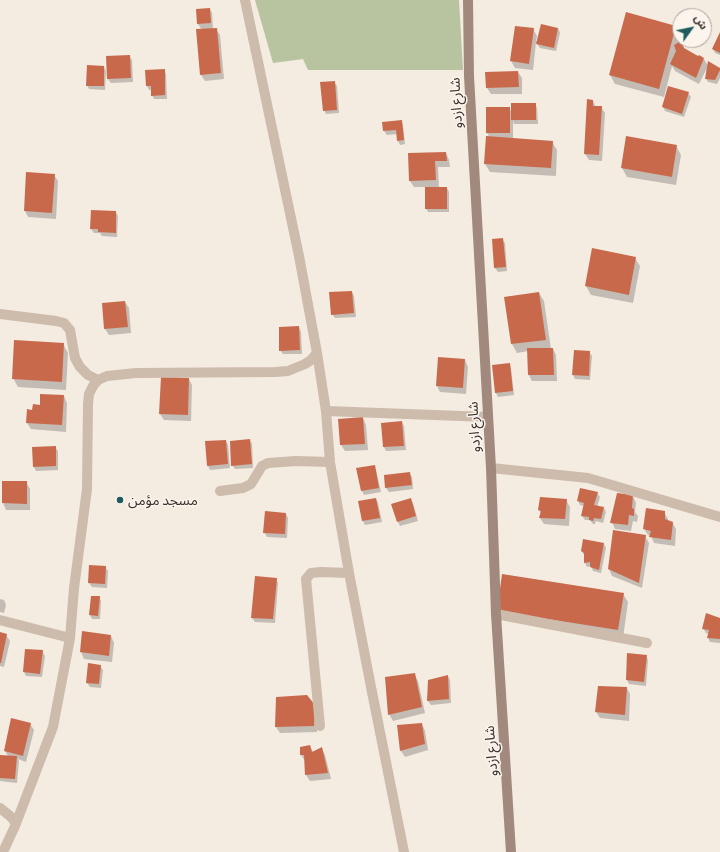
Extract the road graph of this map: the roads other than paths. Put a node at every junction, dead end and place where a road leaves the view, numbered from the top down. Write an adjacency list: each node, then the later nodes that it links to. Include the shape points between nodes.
1 (245, 0): 4 (street, via 300,256)
2 (468, 0): 7 (street, شارع ازدو, via 469,76)
3 (0, 314): 5 (street, via 64,323 70,330 75,358 80,368 88,376)
4 (317, 353): 5 (street, via 305,364 288,371 136,373 107,376); 6 (street)
5 (98, 380): 15 (street, via 89,394 87,488)
6 (326, 411): 7 (street); 8 (street)
7 (488, 417): 9 (street, شارع ازدو)
8 (330, 462): 10 (street, via 268,463 262,466 251,484 243,488); 12 (street)
9 (491, 468): 11 (street, via 588,478); 13 (street, شارع ازدو)
10 (220, 491)
11 (720, 518)
12 (349, 573): 17 (street, via 311,573 306,579); 21 (street)
13 (496, 614): 16 (street); 22 (street, شارع ازدو)
14 (0, 620): 15 (street)
15 (70, 638): 19 (street, via 53,727)
16 (647, 643)
17 (320, 726)
18 (0, 808): 19 (street)
19 (16, 823): 20 (street)
20 (3, 852)
21 (404, 852)
22 (511, 852)

